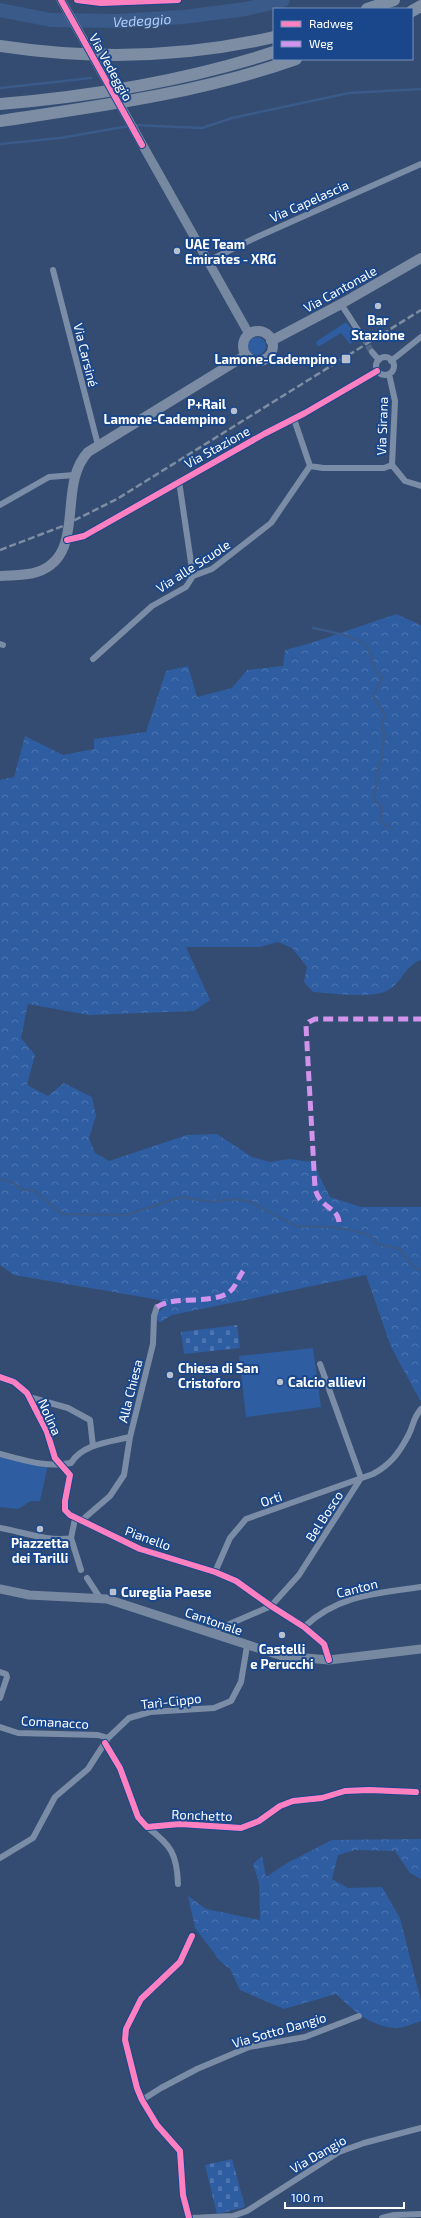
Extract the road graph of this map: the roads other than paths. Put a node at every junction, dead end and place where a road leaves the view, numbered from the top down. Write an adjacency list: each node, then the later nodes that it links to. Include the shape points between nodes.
1 (61, 0): 18 (street, Via Vedeggio)
2 (77, 0): 3 (street, via 101,3)
3 (178, 0)
4 (394, 0): 6 (highway)
5 (402, 0): 7 (highway)
6 (371, 8)
7 (386, 8)
8 (273, 37): 9 (highway, via 203,50 138,55 74,54)
9 (0, 46)
10 (273, 52): 12 (highway, via 199,73 130,88)
11 (293, 60): 13 (highway, via 180,92)
12 (0, 104)
13 (64, 112): 14 (highway); 15 (highway)
14 (0, 118)
15 (0, 121)
16 (421, 164): 18 (street, Via Capelascia)
17 (421, 258): 20 (main road, Via Cantonale)
18 (208, 261): 21 (street, Via Vedeggio)
19 (53, 270): 32 (street, Via Carsiné)
20 (341, 304): 23 (street); 24 (main road, Via Cantonale)
21 (249, 334): 24 (main road, via 261,332); 26 (main road, via 243,342)
22 (421, 337): 28 (street)
23 (363, 338)
24 (271, 341): 26 (main road, via 272,351 265,360 252,360)
25 (372, 352): 27 (street)
26 (246, 356): 32 (main road)
27 (379, 360): 28 (street, via 384,358); 29 (street, via 376,364)
28 (391, 361): 30 (street, via 393,368)
29 (377, 371): 30 (street); 31 (street, Via Stazione)
30 (389, 374): 33 (street, Via Sirana, via 395,401)
31 (294, 419): 34 (street); 36 (street, Via Stazione)
32 (98, 445): 35 (main road, via 84,456)
33 (392, 465): 34 (street, via 384,468); 37 (street, Via Sirana, via 405,481)
34 (310, 466): 41 (street, Via alle Scuole, via 271,523 212,569)
35 (74, 475): 38 (street, via 49,477); 39 (main road)
36 (179, 481): 39 (street, Via Stazione, via 84,536); 41 (street)
37 (421, 486)
38 (0, 504)
39 (67, 540): 40 (main road, via 56,559 43,569 29,574)
40 (0, 576)
41 (193, 576): 42 (street, Via alle Scuole, via 186,587 152,606)
42 (93, 659)
43 (157, 1307): 48 (street, Alla Chiesa, via 154,1316 153,1344)
44 (320, 1364): 52 (street)
45 (0, 1377): 46 (street, Nolina, via 20,1385)
46 (30, 1397): 49 (street, via 68,1408 90,1420); 51 (street, Nolina, via 47,1432 54,1458)
47 (421, 1409): 52 (street, Orti, via 413,1418 408,1435 394,1459 386,1468)
48 (130, 1437): 49 (street, Alla Chiesa); 53 (street, via 124,1475 110,1496)
49 (93, 1446): 51 (street, Alla Chiesa, via 76,1456 71,1463)
50 (0, 1454): 51 (street, via 48,1466)
51 (60, 1465): 53 (street, Nolina, via 70,1474 65,1510)
52 (360, 1478): 57 (street, Orti, via 246,1519 230,1538); 62 (street, Bel Bosco, via 298,1575)
53 (78, 1520): 55 (street); 57 (street, Pianello, via 140,1548)
54 (0, 1528): 55 (street, via 35,1536 42,1535 50,1539)
55 (71, 1538): 56 (street)
56 (81, 1570)
57 (215, 1572): 62 (street, Pianello, via 236,1581)
58 (87, 1578): 61 (street)
59 (421, 1587): 63 (street, Canton, via 344,1601 320,1613)
60 (0, 1589): 61 (street, Cantonale, via 30,1595)
61 (100, 1598): 64 (street, Cantonale)
62 (271, 1606): 63 (street, Pianello); 64 (street, Bel Bosco)
63 (304, 1627): 67 (street, Pianello, via 324,1644)
64 (209, 1633): 65 (street, Cantonale)
65 (247, 1646): 67 (street, Cantonale, via 282,1656); 71 (street, Tarì-Cippo, via 239,1689 231,1701 214,1708 141,1714 129,1718)
66 (421, 1649): 67 (street, Cantonale)
67 (329, 1660)
68 (0, 1672): 69 (street, via 7,1677)
69 (0, 1698)
70 (0, 1727): 71 (street, Comanacco, via 18,1732 98,1735)
71 (107, 1741): 73 (street, via 138,1817); 74 (street, Tarì-Cippo, via 88,1770 55,1797 33,1838)
72 (416, 1792): 73 (street, Ronchetto, via 344,1791 322,1798 293,1801 280,1806 259,1821 241,1828 180,1824)
73 (147, 1827): 75 (street, via 161,1837 175,1858 178,1864)
74 (0, 1858)
75 (178, 1884)
76 (192, 1936): 78 (street, via 180,1962 141,1999 126,2029 125,2040)
77 (359, 2016): 78 (street, Via Sotto Dangio, via 305,2036 249,2047 197,2070)
78 (142, 2100): 82 (street, via 157,2125 180,2151 182,2195)
79 (421, 2128): 81 (street, Via Dangio, via 340,2152)
80 (421, 2214): 83 (street)
81 (234, 2217): 82 (street)
82 (190, 2218)
83 (382, 2218)

